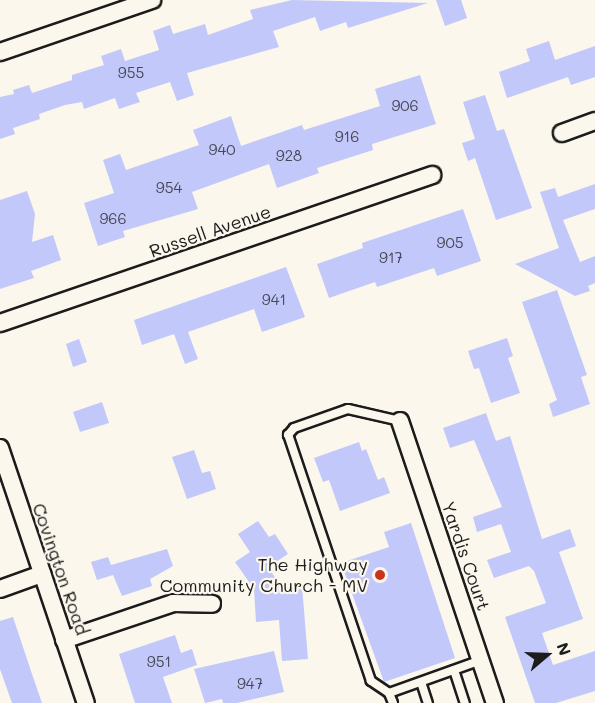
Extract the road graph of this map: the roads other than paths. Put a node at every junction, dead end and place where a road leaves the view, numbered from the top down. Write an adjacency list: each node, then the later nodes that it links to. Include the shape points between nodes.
1 (152, 0): 2 (street)
2 (0, 52)
3 (595, 121): 4 (street)
4 (562, 133)
5 (432, 175): 6 (street, Russell Avenue)
6 (0, 323)
7 (400, 421): 13 (street, Yardis Court); 16 (lane, via 348,409 294,428 288,435 371,681)
8 (0, 448): 9 (street, Covington Road)
9 (42, 574): 10 (street); 12 (street, Covington Road)
10 (0, 589)
11 (212, 604): 12 (street, via 173,603)
12 (64, 640): 17 (street, Covington Road)
13 (481, 660): 14 (lane); 21 (street, Yardis Court)
14 (454, 670): 15 (lane); 20 (lane)
15 (421, 682): 16 (lane); 19 (lane)
16 (389, 693): 18 (lane)
17 (86, 703)
18 (393, 703)
19 (428, 703)
20 (465, 703)
21 (495, 703)

